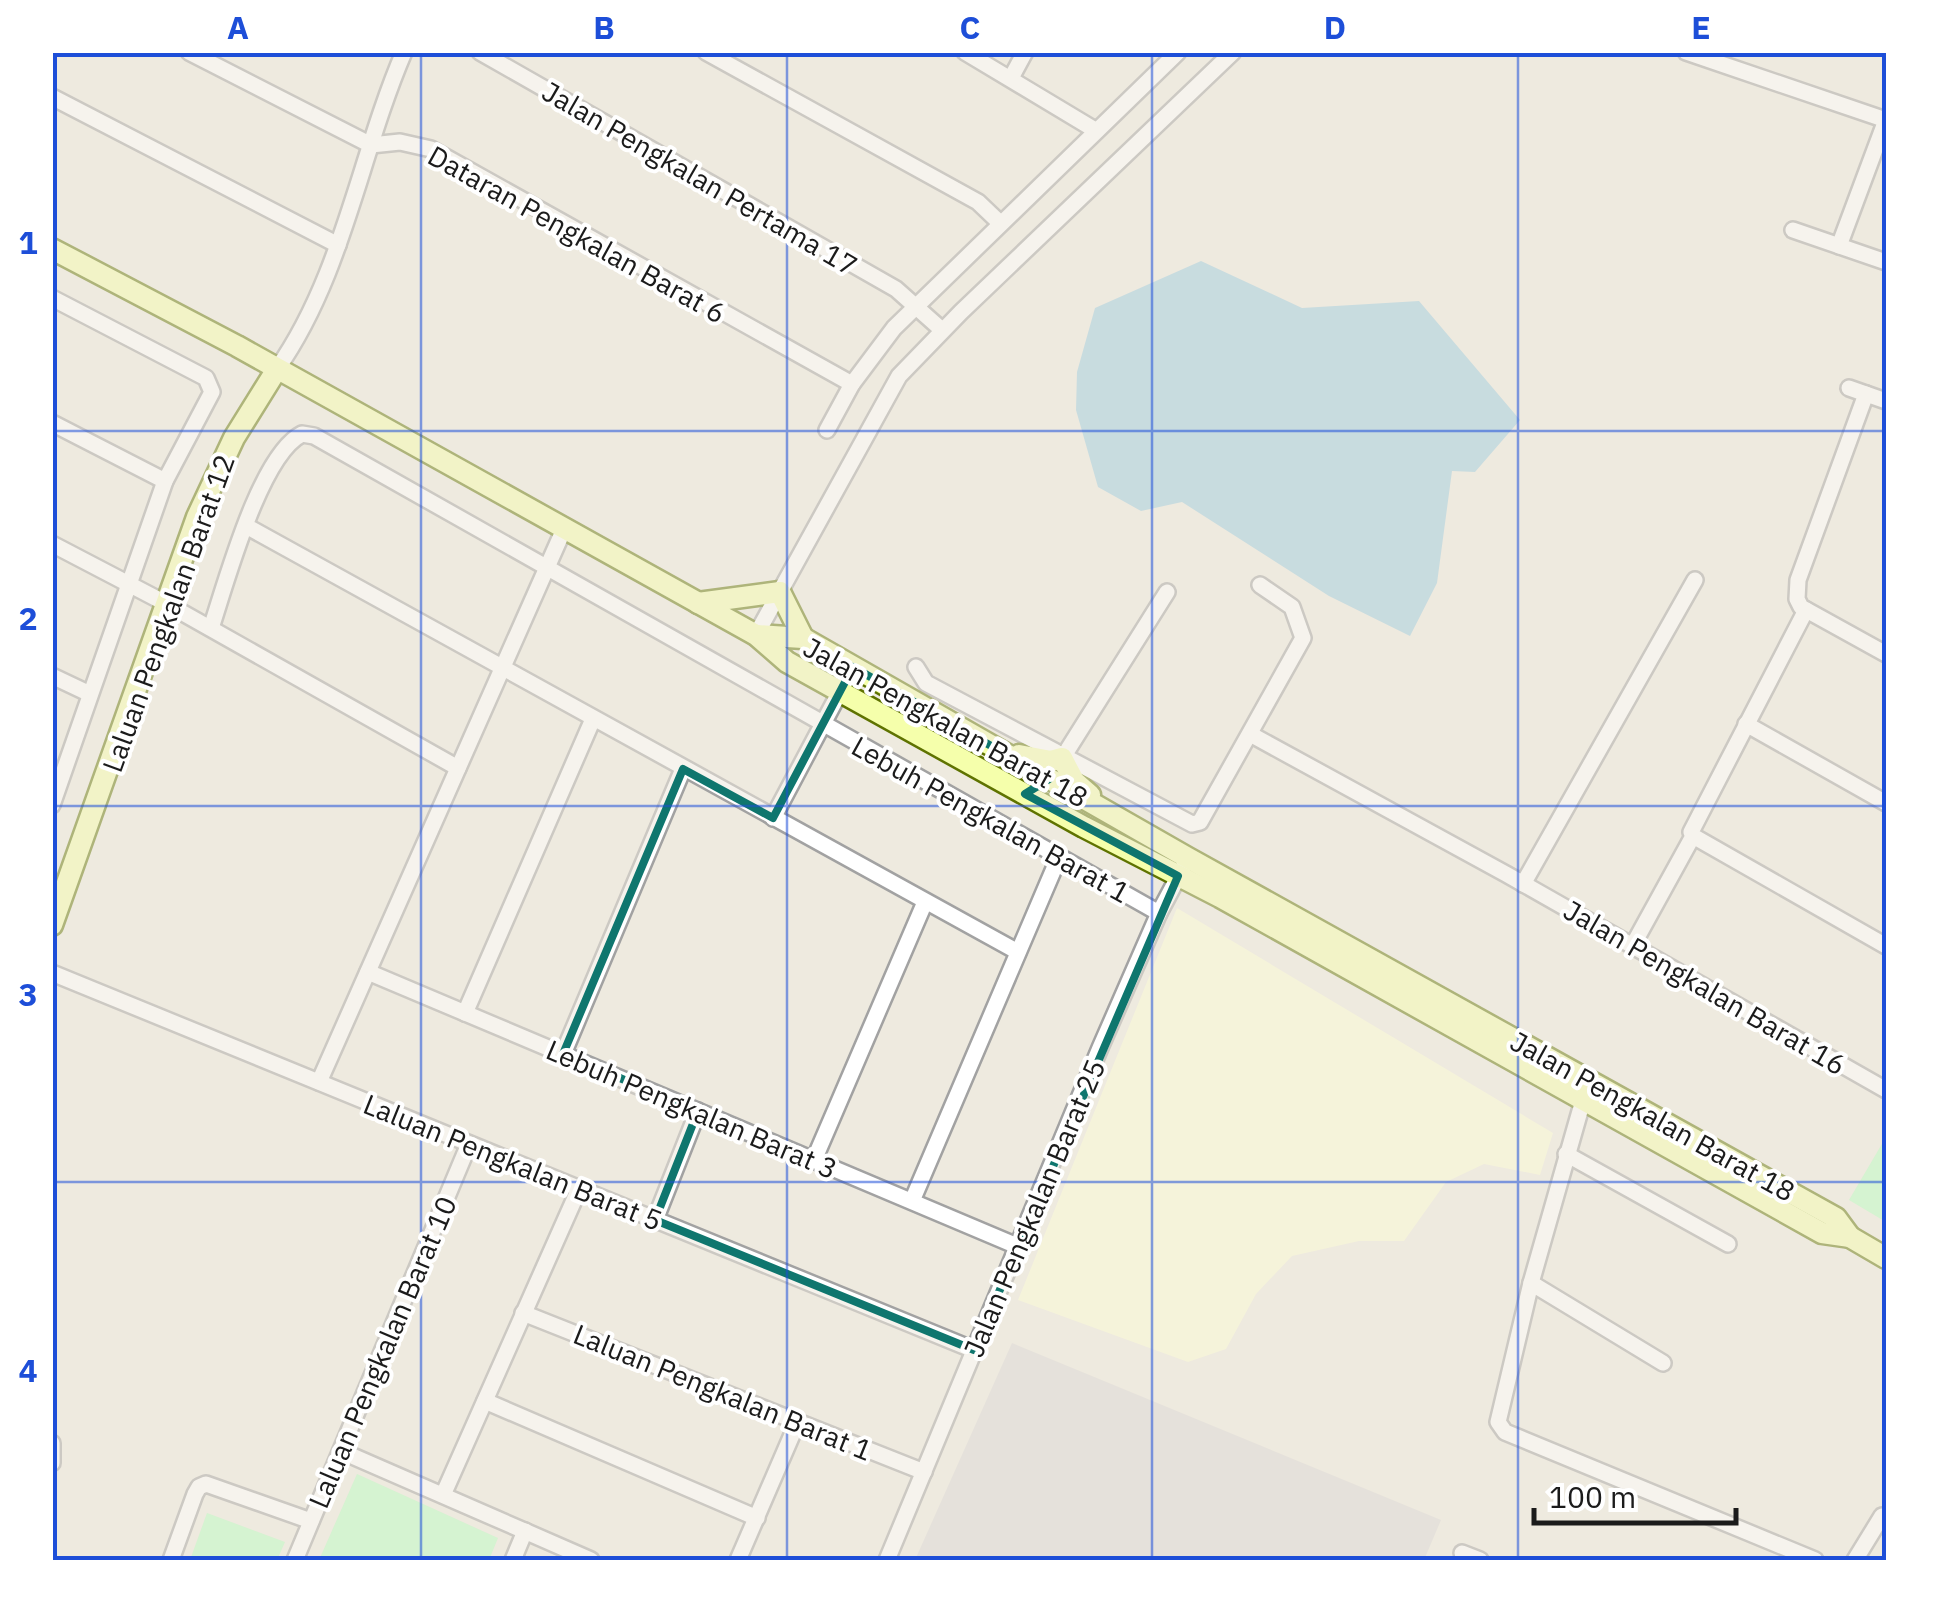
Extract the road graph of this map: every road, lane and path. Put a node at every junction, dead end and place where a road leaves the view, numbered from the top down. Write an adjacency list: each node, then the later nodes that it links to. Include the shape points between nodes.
1 (189, 52): 15 (street, Dataran Pengkalan Barat 6)
2 (404, 52): 15 (street, Laluan Pengkalan Barat 12)
3 (480, 52): 23 (street, Jalan Pengkalan Pertama 17)
4 (706, 52): 16 (street, via 978,202)
5 (965, 52): 11 (street)
6 (1025, 52): 11 (street)
7 (1178, 52): 14 (street)
8 (1233, 52): 24 (street)
9 (1686, 52): 10 (street)
10 (1729, 60): 13 (street)
11 (1011, 78): 14 (street)
12 (52, 97): 18 (street)
13 (1886, 120): 19 (street)
14 (1095, 130): 16 (street)
15 (371, 144): 18 (street, Laluan Pengkalan Barat 12); 26 (street, Dataran Pengkalan Barat 6, via 432,149)
16 (1000, 223): 23 (street)
17 (1793, 230): 19 (street)
18 (338, 245): 25 (street, Laluan Pengkalan Barat 12)
19 (1839, 246): 21 (street)
20 (52, 249): 25 (street)
21 (1886, 262)
22 (52, 298): 32 (street, via 206,378 212,392)
23 (917, 308): 24 (street, Jalan Pengkalan Pertama 17); 26 (street)
24 (942, 330): 40 (street, via 899,376)
25 (277, 370): 34 (street); 43 (street, Laluan Pengkalan Barat 12, via 227,454)
26 (852, 384): 31 (street)
27 (1848, 388): 28 (street)
28 (1866, 394): 29 (street); 44 (street, via 1798,580)
29 (1886, 401)
30 (52, 423): 32 (street)
31 (827, 430)
32 (165, 481): 38 (street)
33 (246, 526): 36 (street, Lebuh Pengkalan Barat 1, via 288,445 302,434); 45 (street); 51 (street)
34 (564, 529): 36 (street); 42 (street)
35 (52, 544): 38 (street)
36 (546, 569): 51 (street); 56 (street, Lebuh Pengkalan Barat 1)
37 (1695, 580): 73 (street)
38 (130, 583): 43 (street); 54 (street)
39 (1260, 586): 58 (street, via 1292,608 1303,638)
40 (780, 592): 42 (street); 46 (street); 47 (street)
41 (1167, 592): 60 (street)
42 (698, 603): 46 (street)
43 (167, 604): 45 (street); 76 (street, Laluan Pengkalan Barat 12)
44 (1803, 608): 48 (street); 57 (street)
45 (211, 628): 61 (street)
46 (756, 635): 47 (street, Jalan Pengkalan Barat 18); 53 (street, Jalan Pengkalan Barat 18)
47 (803, 638): 49 (street, Jalan Pengkalan Barat 18)
48 (1886, 654)
49 (853, 667): 53 (street, Lebuh Pengkalan Barat 1); 59 (street, Jalan Pengkalan Barat 18)
50 (916, 667): 60 (street, via 926,683)
51 (502, 669): 55 (street); 61 (street)
52 (52, 676): 54 (street)
53 (840, 692): 56 (street, Lebuh Pengkalan Barat 1); 63 (street, Jalan Pengkalan Barat 18)
54 (90, 694): 66 (street)
55 (592, 719): 62 (street); 82 (street)
56 (822, 724): 68 (street, Lebuh Pengkalan Barat 1); 71 (street, Lebuh Pengkalan Barat 1)
57 (1746, 724): 65 (street); 70 (street)
58 (1250, 734): 60 (street, via 1200,822 1192,824); 73 (street, Jalan Pengkalan Barat 16)
59 (989, 745): 60 (street, via 1032,760); 64 (street, Jalan Pengkalan Barat 18)
60 (1064, 756): 64 (street); 67 (street, via 1074,781)
61 (458, 768): 80 (street)
62 (683, 769): 68 (street); 83 (street)
63 (991, 774): 64 (street, via 1031,786); 69 (street, Jalan Pengkalan Barat 18)
64 (1049, 779): 67 (street, Jalan Pengkalan Barat 18); 69 (street)
65 (1886, 803)
66 (52, 805)
67 (1112, 815): 72 (street, Jalan Pengkalan Barat 18)
68 (773, 818): 74 (street)
69 (1084, 826): 72 (street, Jalan Pengkalan Barat 18)
70 (1692, 834): 77 (street); 78 (street)
71 (1059, 857): 75 (street, Lebuh Pengkalan Barat 1); 79 (street)
72 (1183, 867): 75 (street, Jalan Pengkalan Barat 25); 85 (street, Jalan Pengkalan Barat 18)
73 (1523, 884): 77 (street, Jalan Pengkalan Barat 16)
74 (925, 902): 79 (street); 90 (street)
75 (1159, 913): 95 (street, Jalan Pengkalan Barat 25)
76 (52, 926)
77 (1633, 945): 86 (street, Jalan Pengkalan Barat 16)
78 (1886, 946)
79 (1018, 952): 92 (street)
80 (368, 972): 82 (street, Lebuh Pengkalan Barat 3); 84 (street)
81 (52, 973): 84 (street, Laluan Pengkalan Barat 5)
82 (465, 1013): 83 (street, Lebuh Pengkalan Barat 3)
83 (563, 1054): 87 (street, Lebuh Pengkalan Barat 3)
84 (319, 1082): 88 (street, Laluan Pengkalan Barat 5)
85 (1586, 1090): 89 (street); 96 (street, Jalan Pengkalan Barat 18, via 1822,1233 1850,1238)
86 (1886, 1090)
87 (698, 1111): 90 (street, Lebuh Pengkalan Barat 3); 93 (street)
88 (469, 1144): 91 (street, Laluan Pengkalan Barat 5); 104 (street, Laluan Pengkalan Barat 10)
89 (1566, 1154): 94 (street); 97 (street)
90 (814, 1160): 92 (street, Lebuh Pengkalan Barat 3)
91 (579, 1189): 93 (street, Laluan Pengkalan Barat 5); 98 (street)
92 (912, 1201): 95 (street, Lebuh Pengkalan Barat 3)
93 (655, 1220): 99 (street, Laluan Pengkalan Barat 5)
94 (1728, 1244)
95 (1018, 1246): 99 (street, Jalan Pengkalan Barat 25)
96 (1886, 1258)
97 (1531, 1283): 100 (street); 120 (street, via 1498,1422 1505,1432)
98 (523, 1313): 101 (street); 102 (street, Laluan Pengkalan Barat 1)
99 (974, 1350): 106 (street, Jalan Pengkalan Barat 25)
100 (1663, 1363)
101 (485, 1401): 107 (street); 109 (street)
102 (798, 1421): 106 (street, Laluan Pengkalan Barat 1); 109 (street)
103 (52, 1443): 105 (street)
104 (341, 1451): 107 (street); 110 (street, Laluan Pengkalan Barat 10)
105 (52, 1463)
106 (924, 1472): 118 (street, Jalan Pengkalan Barat 25)
107 (444, 1495): 111 (street)
108 (1882, 1516): 121 (street)
109 (757, 1518): 117 (street)
110 (311, 1521): 113 (street, via 206,1484 195,1494); 114 (street, Laluan Pengkalan Barat 10)
111 (525, 1531): 115 (street); 116 (street)
112 (1462, 1553): 119 (street)
113 (171, 1560)
114 (295, 1560)
115 (512, 1560)
116 (591, 1560)
117 (738, 1560)
118 (887, 1560)
119 (1480, 1560)
120 (1815, 1560)
121 (1855, 1560)

